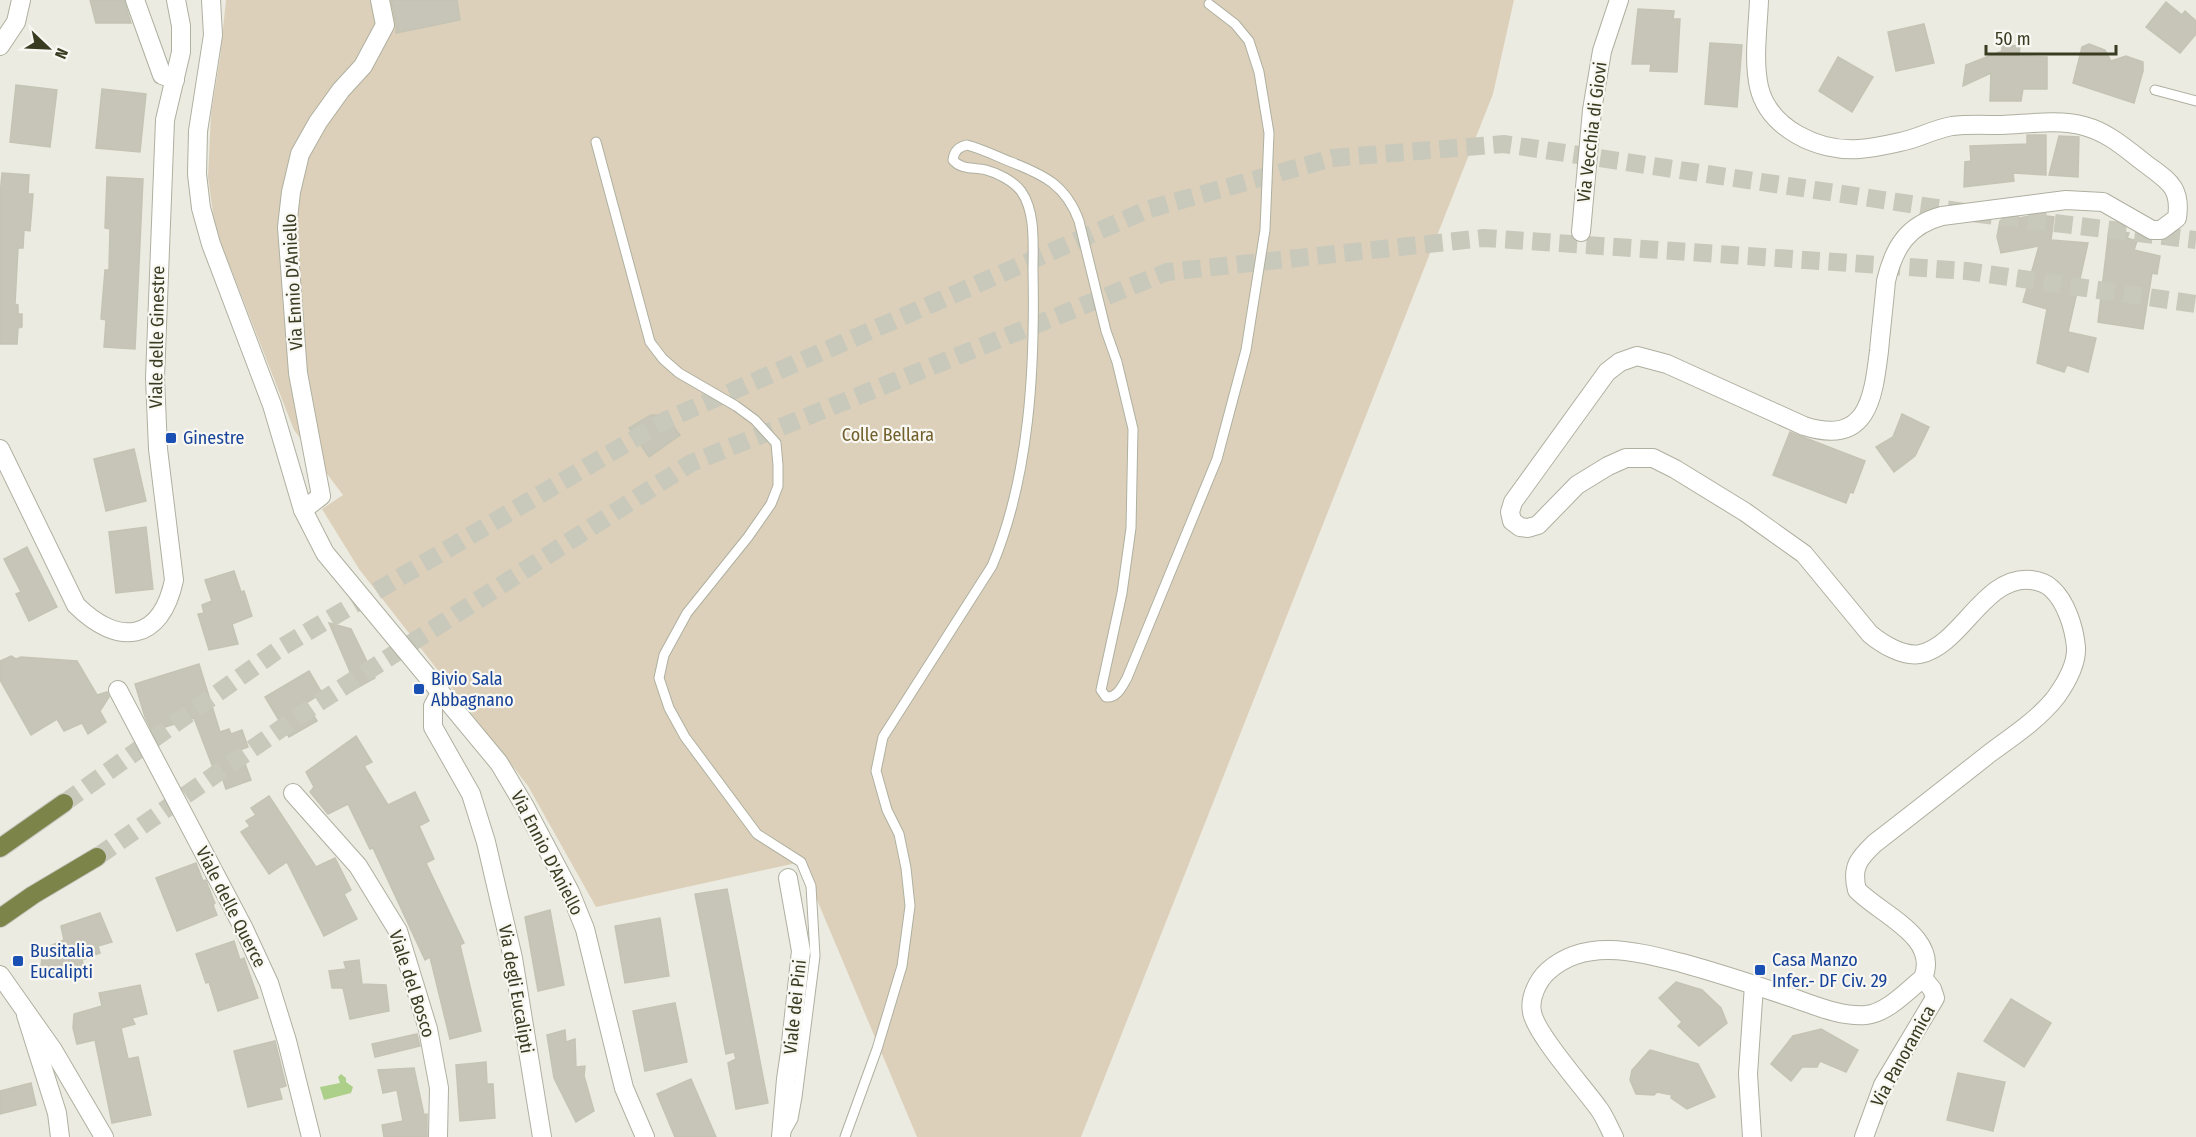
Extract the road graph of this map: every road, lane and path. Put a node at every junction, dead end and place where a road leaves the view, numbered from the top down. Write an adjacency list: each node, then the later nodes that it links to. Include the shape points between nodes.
1 (21, 0): 9 (street, via 16,22)
2 (135, 0): 10 (street, via 162,75)
3 (176, 0): 10 (street, Viale delle Ginestre, via 181,52)
4 (211, 0): 16 (street, Via Ennio D'Aniello, via 213,35 198,131 201,208 272,405)
5 (380, 0): 16 (street, Via Ennio D'Aniello, via 385,25 363,66 318,122 300,154 291,192 287,227 298,373 321,496)
6 (1619, 0): 14 (street, Via Vecchia di Giovi, via 1602,51 1592,110)
7 (1759, 0): 26 (street, via 1759,86 1774,117 1791,131 1833,147 1858,149 1902,142 1951,126 2084,126 2113,138 2169,182 2177,193 2177,218 2161,230 2152,230 2103,202 2085,200 1925,220 1914,228 1891,262 1871,399 1860,417 1847,427 1834,432 1804,426 1654,359 1637,356 1607,372 1513,502 1512,521 1520,527 1538,525 1577,486 1608,466 1626,458 1653,458 1745,512 1804,554 1870,634 1882,643 1913,654 1941,643 1986,599 2006,586 2038,581 2055,592 2063,602 2076,650 2070,672 2055,698 1857,861 1857,890 1919,941 1925,953)
8 (1209, 4): 36 (lane, via 1249,41 1260,72 1269,133 1265,230 1246,350 1216,459 1127,678 1111,697 1101,690 1131,528 1133,429 1079,220 1064,192 1038,173 967,145 959,146 953,153 957,166 995,172 1020,190 1026,200 1033,246 1033,373 1005,535 992,566 883,737 876,771 887,810 899,834 910,906 902,966)
9 (0, 46)
10 (176, 80): 15 (street, Viale delle Ginestre, via 165,120 155,378 158,449 174,580 171,597 156,621 131,633 118,632 90,618 76,604)
11 (2155, 90): 12 (lane)
12 (2196, 101)
13 (596, 142): 35 (lane, via 650,342 679,373 736,406 776,443 778,486 771,504 687,613 664,655 659,678 685,737 757,834 801,862 811,886 815,956 809,1014 793,1119)
14 (1581, 232)
15 (0, 449)
16 (303, 510): 18 (street, Via Ennio D'Aniello, via 325,553)
17 (118, 690): 31 (street, Viale delle Querce, via 269,983)
18 (440, 693): 33 (street, Via degli Eucalipti, via 433,705 433,727 471,794 486,842 513,958); 34 (street, Via Ennio D'Aniello, via 499,763 570,892 585,929 624,1088)
19 (293, 793): 32 (street, Viale del Bosco, via 358,866 398,932 428,1029 439,1088)
20 (64, 803): 21 (highway)
21 (0, 848)
22 (97, 857): 24 (highway)
23 (788, 878): 35 (street, Viale dei Pini, via 801,951)
24 (0, 918)
25 (0, 976): 28 (street)
26 (1923, 978): 27 (street, via 1886,1008 1868,1015 1828,1010); 39 (street, Via Panoramica, via 1935,998 1883,1085)
27 (1754, 985): 37 (street, via 1635,951 1581,953 1563,959 1545,973 1535,991 1531,1010 1534,1020 1601,1111); 38 (street, via 1748,1074)
28 (24, 1008): 29 (street, via 57,1113); 30 (street)
29 (60, 1137)
30 (104, 1137)
31 (311, 1137)
32 (438, 1137)
33 (542, 1137)
34 (645, 1137)
35 (782, 1137)
36 (845, 1137)
37 (1614, 1137)
38 (1752, 1137)
39 (1864, 1137)

